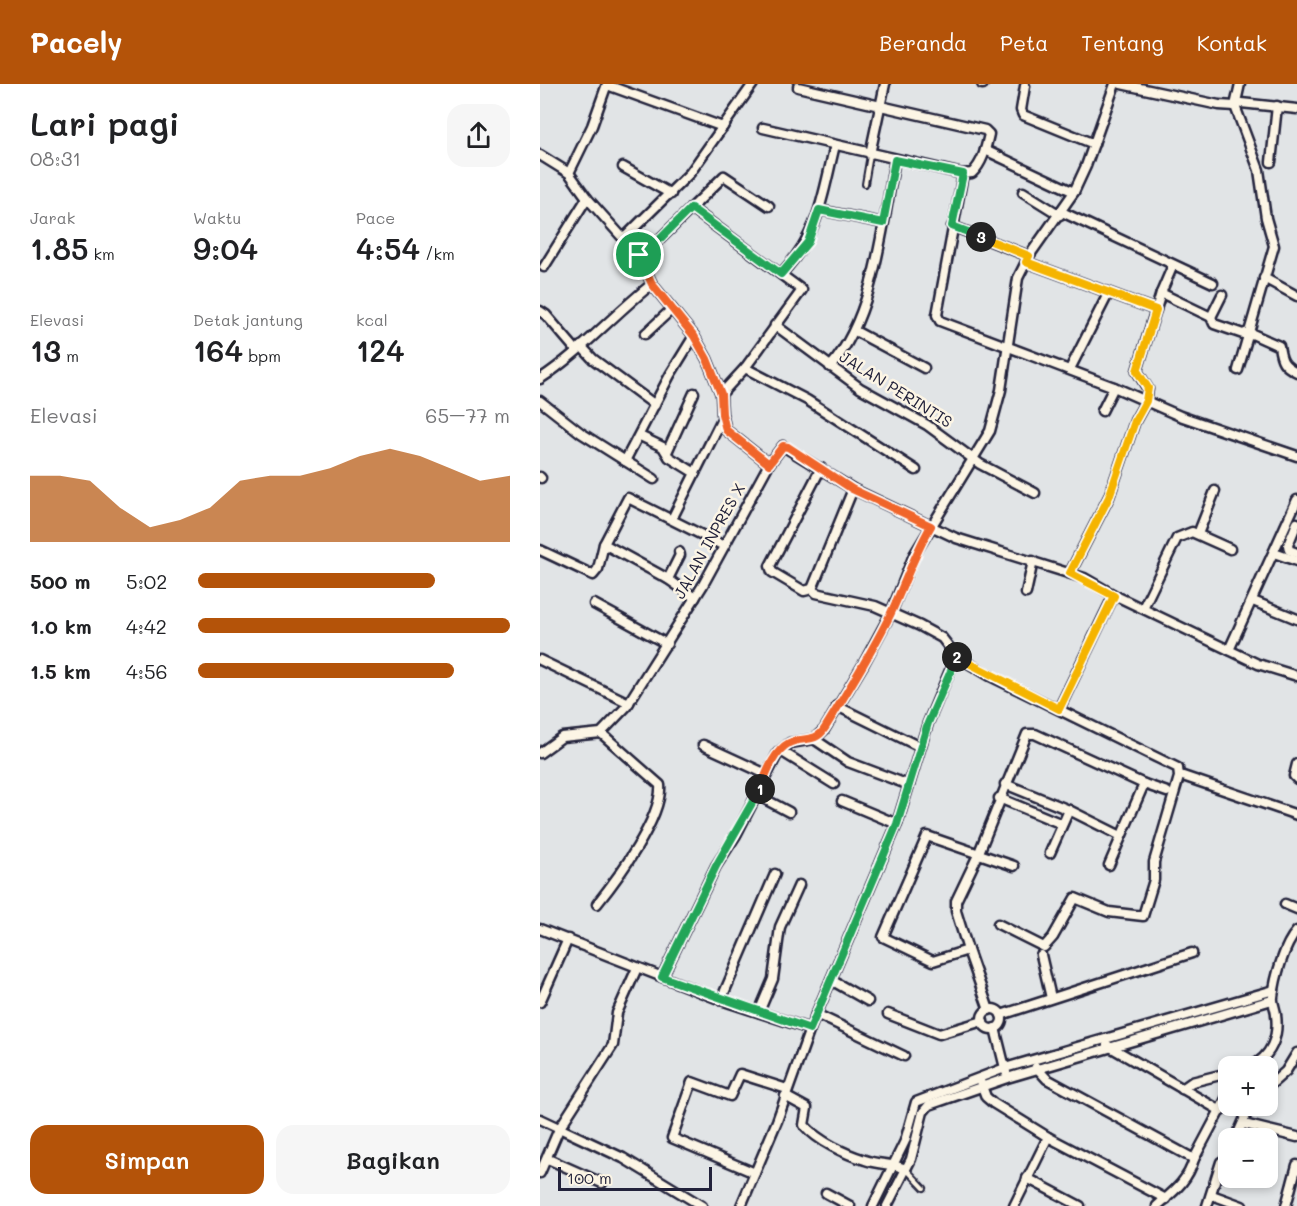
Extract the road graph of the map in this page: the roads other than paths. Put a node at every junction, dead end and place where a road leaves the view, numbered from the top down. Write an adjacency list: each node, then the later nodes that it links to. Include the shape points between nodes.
1 (753, 84): 13 (street)
2 (885, 84): 9 (street)
3 (1115, 84): 15 (street)
4 (1121, 84): 10 (street)
5 (1240, 84): 10 (street)
6 (607, 85): 13 (street); 23 (street)
7 (1026, 86): 15 (street, via 1023,115)
8 (798, 87): 9 (street)
9 (880, 105): 17 (street, via 985,130 989,134); 18 (street)
10 (1235, 106): 11 (street); 42 (street, via 1259,170 1273,240)
11 (1277, 106): 12 (street); 21 (street)
12 (1297, 109)
13 (723, 127): 28 (street)
14 (763, 128): 16 (street)
15 (1094, 144): 27 (street)
16 (835, 145): 18 (street); 32 (street)
17 (985, 150): 24 (street, via 977,168); 27 (street)
18 (870, 154): 20 (street); 25 (lane)
19 (540, 155): 23 (street)
20 (895, 160): 24 (street); 34 (street)
21 (1272, 162)
22 (623, 167): 28 (street)
23 (569, 173): 29 (street)
24 (963, 174): 35 (street)
25 (866, 184)
26 (1023, 192): 33 (street)
27 (1074, 192): 33 (street)
28 (670, 194): 36 (street)
29 (587, 198): 36 (street); 40 (street)
30 (769, 206): 31 (street, via 724,176)
31 (691, 208): 37 (street); 41 (street)
32 (819, 210): 34 (street); 41 (street, via 808,242)
33 (1061, 213): 38 (street); 39 (street)
34 (883, 223): 54 (street)
35 (952, 226): 38 (street); 58 (street, via 937,315 945,323)
36 (624, 238): 37 (street)
37 (639, 255): 44 (street)
38 (1027, 259): 46 (street); 58 (street, via 1018,278)
39 (1173, 265): 43 (street); 45 (street)
40 (544, 267)
41 (781, 274): 53 (street, via 802,290)
42 (1264, 278): 48 (street); 55 (street)
43 (1213, 283)
44 (652, 284): 49 (street); 59 (street)
45 (1161, 293): 50 (street); 52 (street)
46 (1108, 294): 50 (street); 63 (street)
47 (1222, 295): 52 (street)
48 (1297, 296)
49 (672, 309): 56 (street); 57 (street)
50 (1156, 310): 71 (street, via 1137,371 1148,388)
51 (540, 311): 59 (street)
52 (1211, 316): 55 (street, via 1214,324 1243,334)
53 (775, 325): 60 (street, JALAN PERINTIS); 61 (street)
54 (855, 331): 60 (street); 62 (street)
55 (1248, 332): 64 (street); 65 (street, via 1279,346 1286,367)
56 (645, 334)
57 (694, 336): 69 (street); 72 (street)
58 (1009, 346): 63 (street); 78 (street, via 998,410)
59 (579, 348): 66 (street); 72 (street)
60 (830, 367): 78 (street, JALAN PERINTIS)
61 (744, 368): 69 (street); 82 (street, via 807,400)
62 (924, 368)
63 (1070, 369): 67 (street)
64 (1238, 370)
65 (1297, 372)
66 (540, 380)
67 (1114, 387): 71 (street); 73 (street)
68 (694, 393): 76 (street)
69 (721, 394): 74 (street)
70 (540, 401): 79 (street)
71 (1146, 401): 77 (street, via 1180,417); 102 (street, via 1135,421 1109,497)
72 (655, 405): 75 (street)
73 (1102, 411)
74 (723, 417): 80 (street, via 726,430); 83 (street)
75 (640, 436): 76 (street); 79 (street)
76 (668, 452): 83 (street, via 669,457)
77 (1297, 456)
78 (973, 457): 87 (street, JALAN PERINTIS); 91 (street)
79 (625, 461): 84 (street)
80 (769, 464): 81 (street, JALAN INPRES X, via 783,446); 94 (street, JALAN INPRES X)
81 (821, 468): 85 (street, JALAN INPRES X); 104 (street, via 770,566 772,572 804,591)
82 (916, 470)
83 (695, 473): 89 (street)
84 (654, 479)
85 (852, 489): 91 (street, JALAN INPRES X); 104 (street)
86 (1215, 491): 92 (street)
87 (1035, 493)
88 (1297, 500): 98 (street)
89 (672, 519): 93 (street, via 628,498); 94 (street)
90 (1297, 523): 99 (street, via 1288,545 1289,550)
91 (931, 526): 100 (street, JALAN INPRES X, via 977,546); 111 (street, via 914,555)
92 (1198, 534): 95 (street); 110 (street, via 1177,538)
93 (604, 544): 96 (street, via 593,575); 103 (street)
94 (724, 546): 107 (street, JALAN INPRES X)
95 (1230, 549)
96 (540, 550)
97 (679, 552): 103 (street)
98 (1274, 553): 101 (street); 108 (street)
99 (1297, 553)
100 (1033, 561): 102 (street, JALAN INPRES X); 105 (street)
101 (1297, 561)
102 (1070, 573): 106 (street, JALAN INPRES X)
103 (668, 579): 107 (street)
104 (812, 589): 111 (street)
105 (1026, 593)
106 (1114, 596): 110 (street, JALAN INPRES X); 120 (street)
107 (695, 598): 113 (street, JALAN INPRES X)
108 (1253, 601): 112 (street); 114 (street)
109 (594, 604): 113 (street)
110 (1143, 608): 114 (street, JALAN INPRES X)
111 (891, 613): 115 (street, via 942,638); 119 (street)
112 (1297, 619)
113 (667, 644): 118 (street, JALAN INPRES X)
114 (1229, 650): 117 (street, JALAN INPRES X)
115 (956, 656): 120 (street); 124 (street)
116 (540, 660): 118 (street)
117 (1297, 676)
118 (629, 703): 121 (street, JALAN INPRES X)
119 (837, 706): 122 (street, via 824,730); 124 (street)
120 (1059, 709): 129 (street, via 1175,764)
121 (601, 733): 126 (street, via 562,738); 151 (street, via 660,785 661,797 645,831)
122 (814, 739): 125 (street, via 790,743); 134 (street, via 848,762)
123 (704, 745): 128 (street)
124 (920, 747): 134 (street)
125 (781, 751): 128 (street); 131 (street)
126 (540, 753)
127 (1297, 764): 130 (street)
128 (766, 774): 136 (street)
129 (1179, 775): 141 (street); 154 (street, via 1154,861 1154,880 1145,914 1140,917 1108,912 1075,898 1044,947)
130 (1297, 779)
131 (834, 784)
132 (1005, 784): 133 (street, via 1024,738 1030,733); 137 (street); 139 (street)
133 (1144, 784): 135 (street); 144 (street)
134 (909, 785): 142 (street)
135 (1167, 792)
136 (757, 795): 140 (street); 162 (street, via 716,866)
137 (999, 798): 143 (street); 146 (street)
138 (842, 801): 142 (street)
139 (1069, 810): 143 (street); 144 (street)
140 (789, 812)
141 (1297, 815)
142 (897, 824): 163 (street)
143 (1062, 824): 145 (street)
144 (1121, 836): 147 (street)
145 (1050, 854)
146 (978, 855): 148 (street); 158 (street, via 956,901); 158 (street, via 927,836 883,934 887,940 933,962)
147 (1109, 865)
148 (1014, 866)
149 (775, 874): 166 (street)
150 (799, 885): 170 (street, via 780,927 773,979)
151 (597, 904)
152 (1284, 904): 153 (street)
153 (1297, 909)
154 (998, 924)
155 (540, 929): 157 (street)
156 (1297, 931): 164 (street)
157 (568, 939): 161 (street); 168 (street)
158 (968, 950): 169 (street)
159 (1192, 953): 165 (street)
160 (1041, 955): 165 (street)
161 (637, 968): 162 (street); 199 (street, via 617,1013 613,1045)
162 (662, 977): 166 (street)
163 (831, 980): 167 (street); 171 (street)
164 (1273, 995): 177 (street); 178 (street); 181 (street, via 1275,1039)
165 (1051, 998): 173 (street)
166 (721, 1000): 170 (street)
167 (868, 1001)
168 (540, 1002)
169 (989, 1010): 173 (street); 174 (street)
170 (759, 1012): 176 (street)
171 (816, 1014): 176 (street); 180 (street)
172 (888, 1014): 174 (street, via 939,1034)
173 (1001, 1014): 175 (street, via 1000,1025)
174 (983, 1021): 175 (street, via 985,1026)
175 (995, 1028): 183 (street)
176 (810, 1029): 192 (street)
177 (1100, 1040): 178 (street); 182 (street)
178 (1110, 1047): 184 (street); 191 (street)
179 (1297, 1053): 185 (street)
180 (904, 1056)
181 (1266, 1056)
182 (1029, 1060): 183 (street); 184 (street)
183 (1005, 1068): 187 (street); 188 (street)
184 (1037, 1069): 188 (street); 203 (street, via 1047,1079)
185 (1292, 1070): 189 (street)
186 (1218, 1076): 191 (street, via 1192,1082)
187 (978, 1077): 190 (street); 204 (street, via 916,1102)
188 (1007, 1078): 190 (street)
189 (1278, 1080)
190 (982, 1087): 200 (street, via 993,1103); 206 (street, via 929,1105 923,1112)
191 (1182, 1089): 193 (street)
192 (786, 1093): 204 (street, via 807,1108 804,1125 833,1146 866,1161); 208 (street); 208 (street, via 740,1074 730,1096 692,1082 672,1138)
193 (1218, 1109)
194 (1218, 1116): 203 (street)
195 (1247, 1116): 197 (street)
196 (540, 1119): 199 (street)
197 (1244, 1124): 198 (street); 201 (street)
198 (1242, 1128)
199 (559, 1129): 202 (street); 216 (street, via 623,1158)
200 (1048, 1137): 210 (street); 215 (street)
201 (1297, 1137)
202 (548, 1159): 207 (street); 211 (street)
203 (1194, 1159): 215 (street, via 1191,1171)
204 (895, 1164): 206 (street); 219 (street)
205 (1297, 1165): 226 (street)
206 (906, 1169): 212 (lane); 220 (street)
207 (540, 1173)
208 (755, 1173): 217 (street)
209 (1218, 1177): 214 (street)
210 (1027, 1178): 221 (street); 222 (street)
211 (602, 1184)
212 (924, 1188)
213 (826, 1193): 218 (street)
214 (1212, 1195): 224 (street); 225 (street)
215 (1167, 1199): 223 (street)
216 (702, 1206)
217 (741, 1206)
218 (850, 1206)
219 (873, 1206)
220 (887, 1206)
221 (1014, 1206)
222 (1080, 1206)
223 (1157, 1206)
224 (1207, 1206)
225 (1242, 1206)
226 (1286, 1206)

